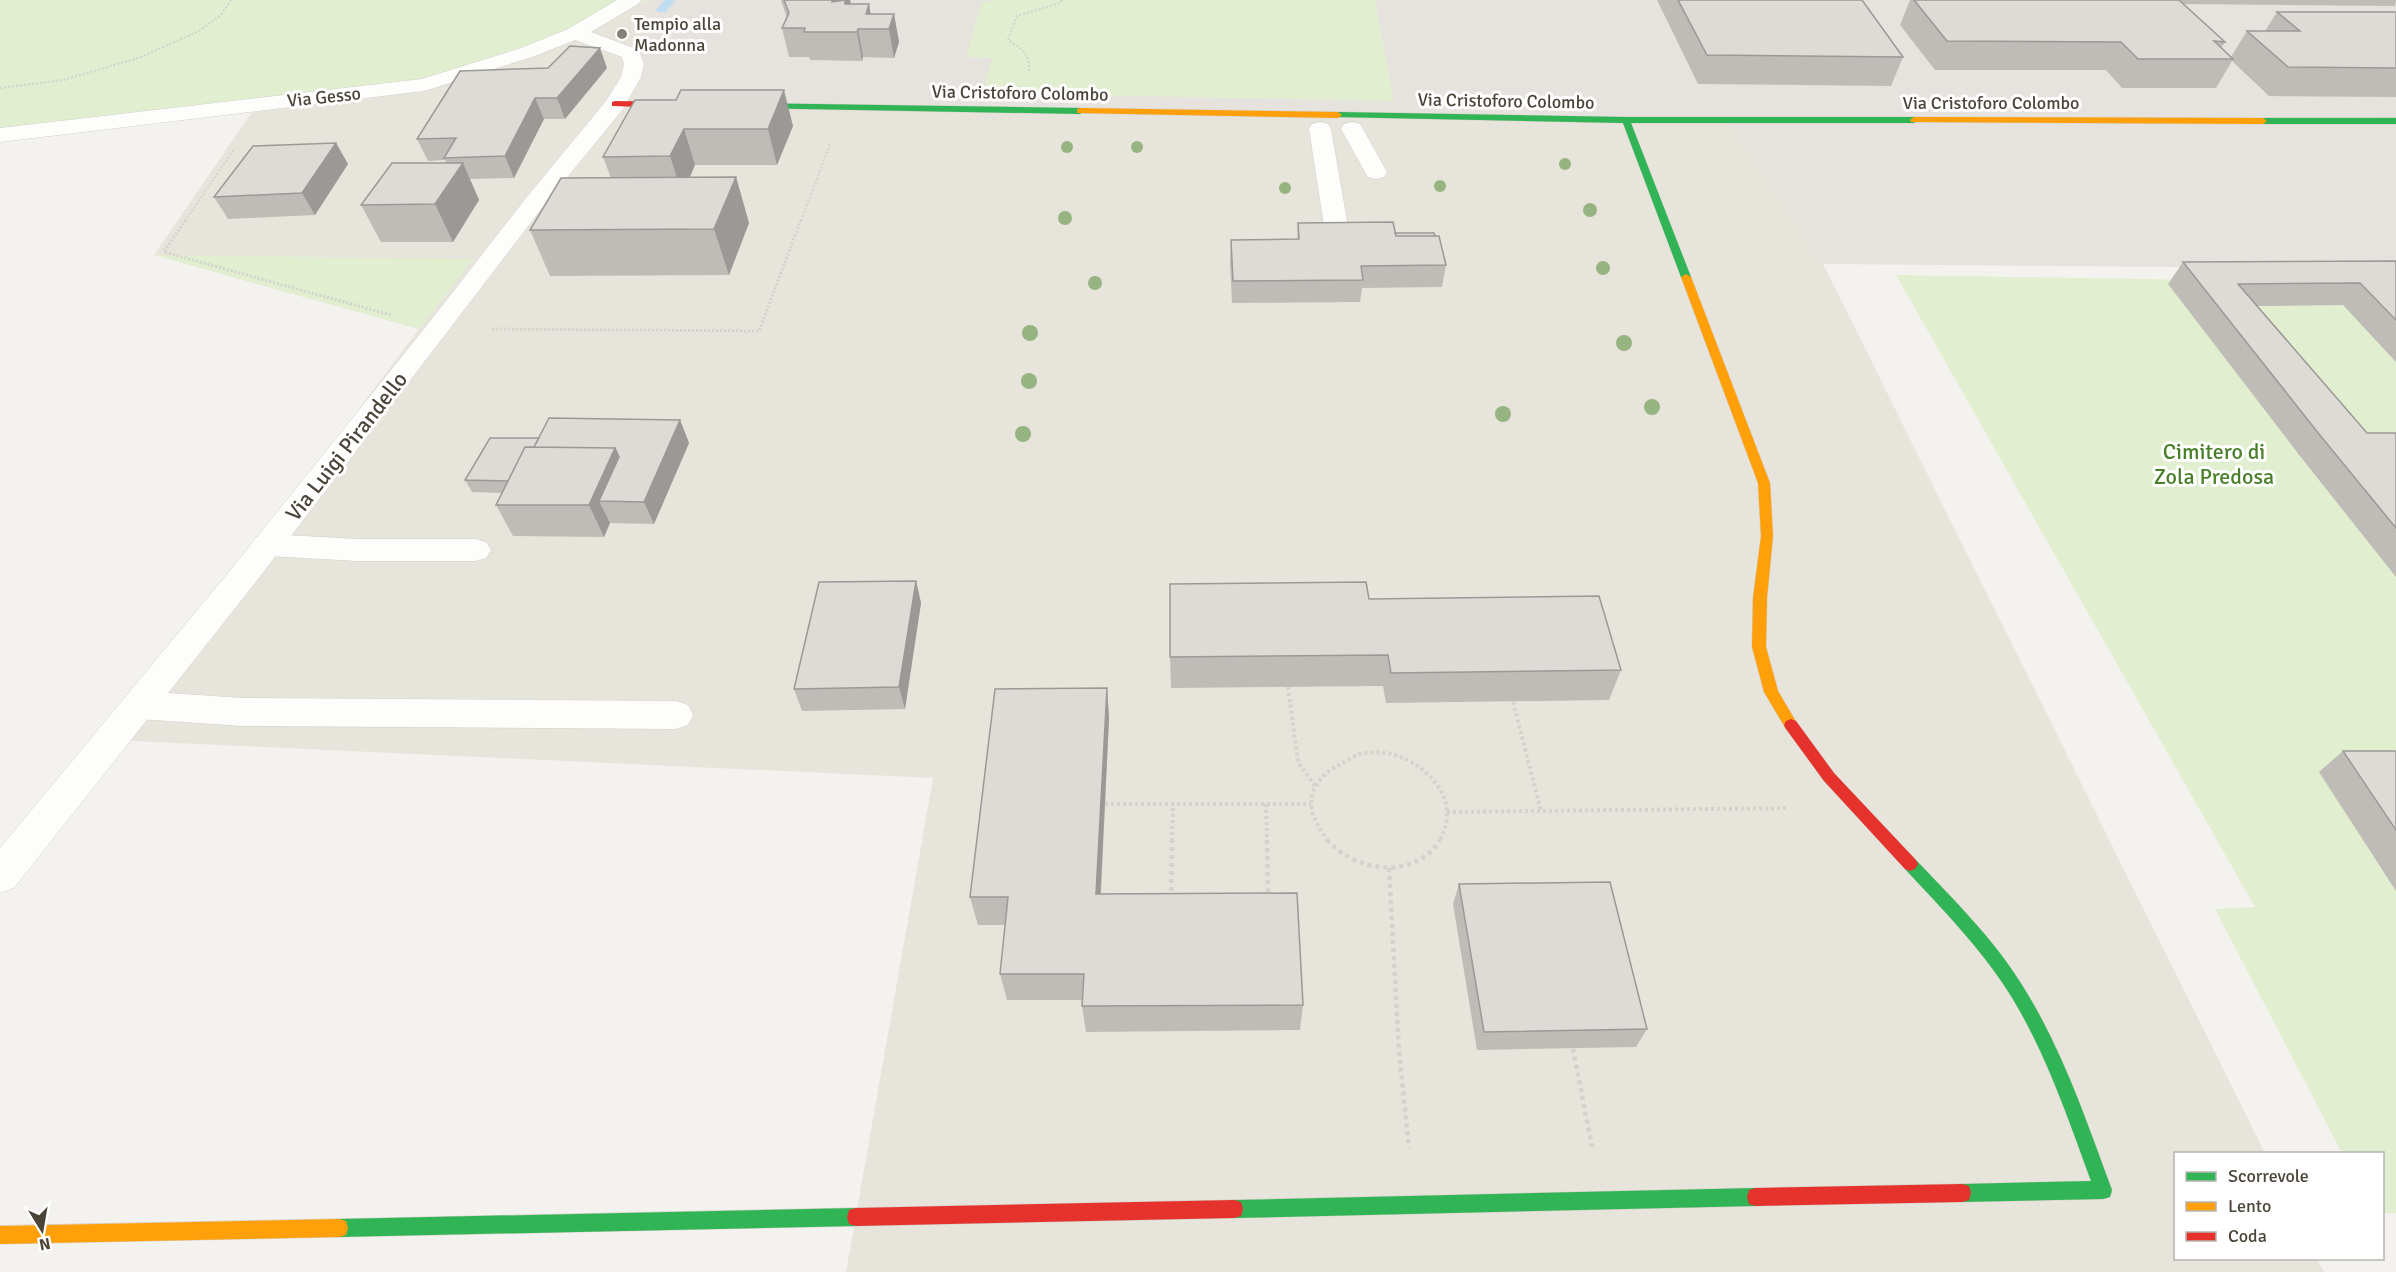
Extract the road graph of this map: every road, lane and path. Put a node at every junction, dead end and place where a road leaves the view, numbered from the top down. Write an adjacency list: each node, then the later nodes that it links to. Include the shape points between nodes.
1 (231, 0): 5 (path, via 221,15 199,31 141,57 64,80)
2 (631, 0): 4 (street, Via Gesso)
3 (1062, 0): 9 (path, via 1017,16 1008,40 1025,50 1030,58)
4 (574, 33): 6 (street, Via Luigi Pirandello, via 632,54 631,77); 14 (street, Via Gesso, via 424,85)
5 (0, 88)
6 (615, 104): 7 (street); 21 (street, Via Luigi Pirandello)
7 (692, 105)
8 (725, 105): 9 (street, Via Cristoforo Colombo)
9 (1016, 111): 10 (street, Via Cristoforo Colombo)
10 (1626, 120): 11 (street, Via Cristoforo Colombo); 32 (street, via 1764,483 1767,536 1759,647 1771,692 1798,736)
11 (2396, 122)
12 (1320, 129): 18 (street)
13 (1352, 129): 17 (street)
14 (0, 135)
15 (833, 136): 20 (path, via 759,331)
16 (236, 146): 19 (path, via 164,252)
17 (1376, 172)
18 (1337, 232)
19 (393, 316)
20 (491, 328)
21 (267, 545): 22 (street); 25 (street, Via Luigi Pirandello)
22 (475, 550)
23 (1288, 687): 27 (path, via 1298,762)
24 (1513, 702): 33 (path)
25 (138, 705): 26 (street, via 243,712); 36 (street, Via Luigi Pirandello)
26 (676, 715)
27 (1315, 786): 31 (path); 34 (path, via 1326,770 1342,759 1363,753 1385,753 1424,770 1439,785)
28 (1105, 804): 29 (path)
29 (1173, 804): 30 (path); 38 (path)
30 (1266, 804): 31 (path); 37 (path)
31 (1311, 804): 35 (path, via 1314,823 1342,856 1365,865)
32 (1856, 807): 33 (path); 40 (street, via 1968,927 2016,989 2057,1067 2103,1190)
33 (1541, 811): 34 (path)
34 (1448, 812): 35 (path, via 1442,839 1430,854 1410,864)
35 (1389, 868): 41 (path, via 1399,1051)
36 (0, 876)
37 (1268, 898)
38 (1170, 910)
39 (1573, 1049): 40 (path)
40 (1603, 1201): 41 (street)
41 (1416, 1205): 42 (street)
42 (0, 1235)

